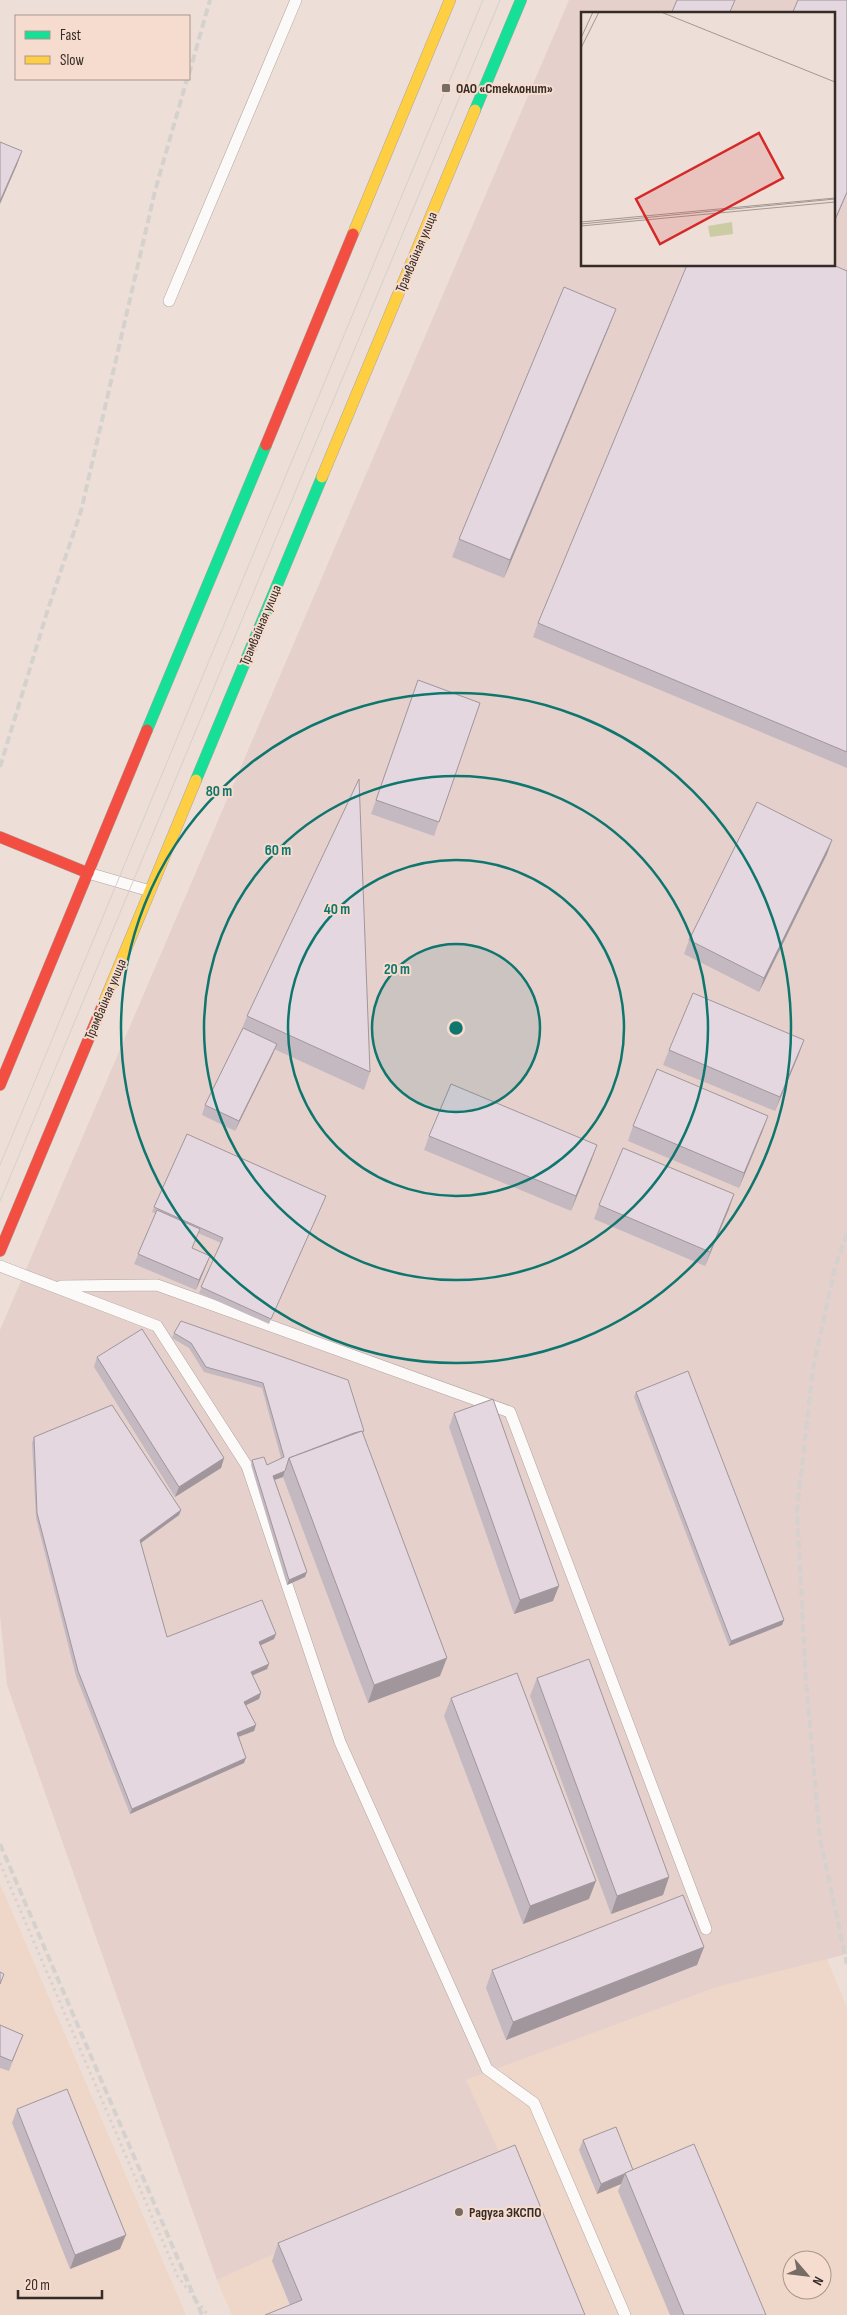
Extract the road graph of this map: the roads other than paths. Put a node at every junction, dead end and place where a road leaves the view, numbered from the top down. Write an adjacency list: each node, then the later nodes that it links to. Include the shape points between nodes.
1 (296, 0): 4 (lane)
2 (450, 0): 6 (main road)
3 (520, 0): 7 (main road, Трамвайная улица)
4 (169, 301)
5 (0, 837): 6 (main road)
6 (88, 873): 7 (lane); 8 (main road)
7 (150, 891): 9 (main road, Трамвайная улица)
8 (0, 1085)
9 (0, 1251)
10 (0, 1266): 11 (lane)
11 (54, 1286): 12 (lane, via 157,1285 510,1412); 13 (lane, via 157,1326 247,1466 340,1742 487,2069 534,2103)
12 (706, 1929)
13 (625, 2315)

